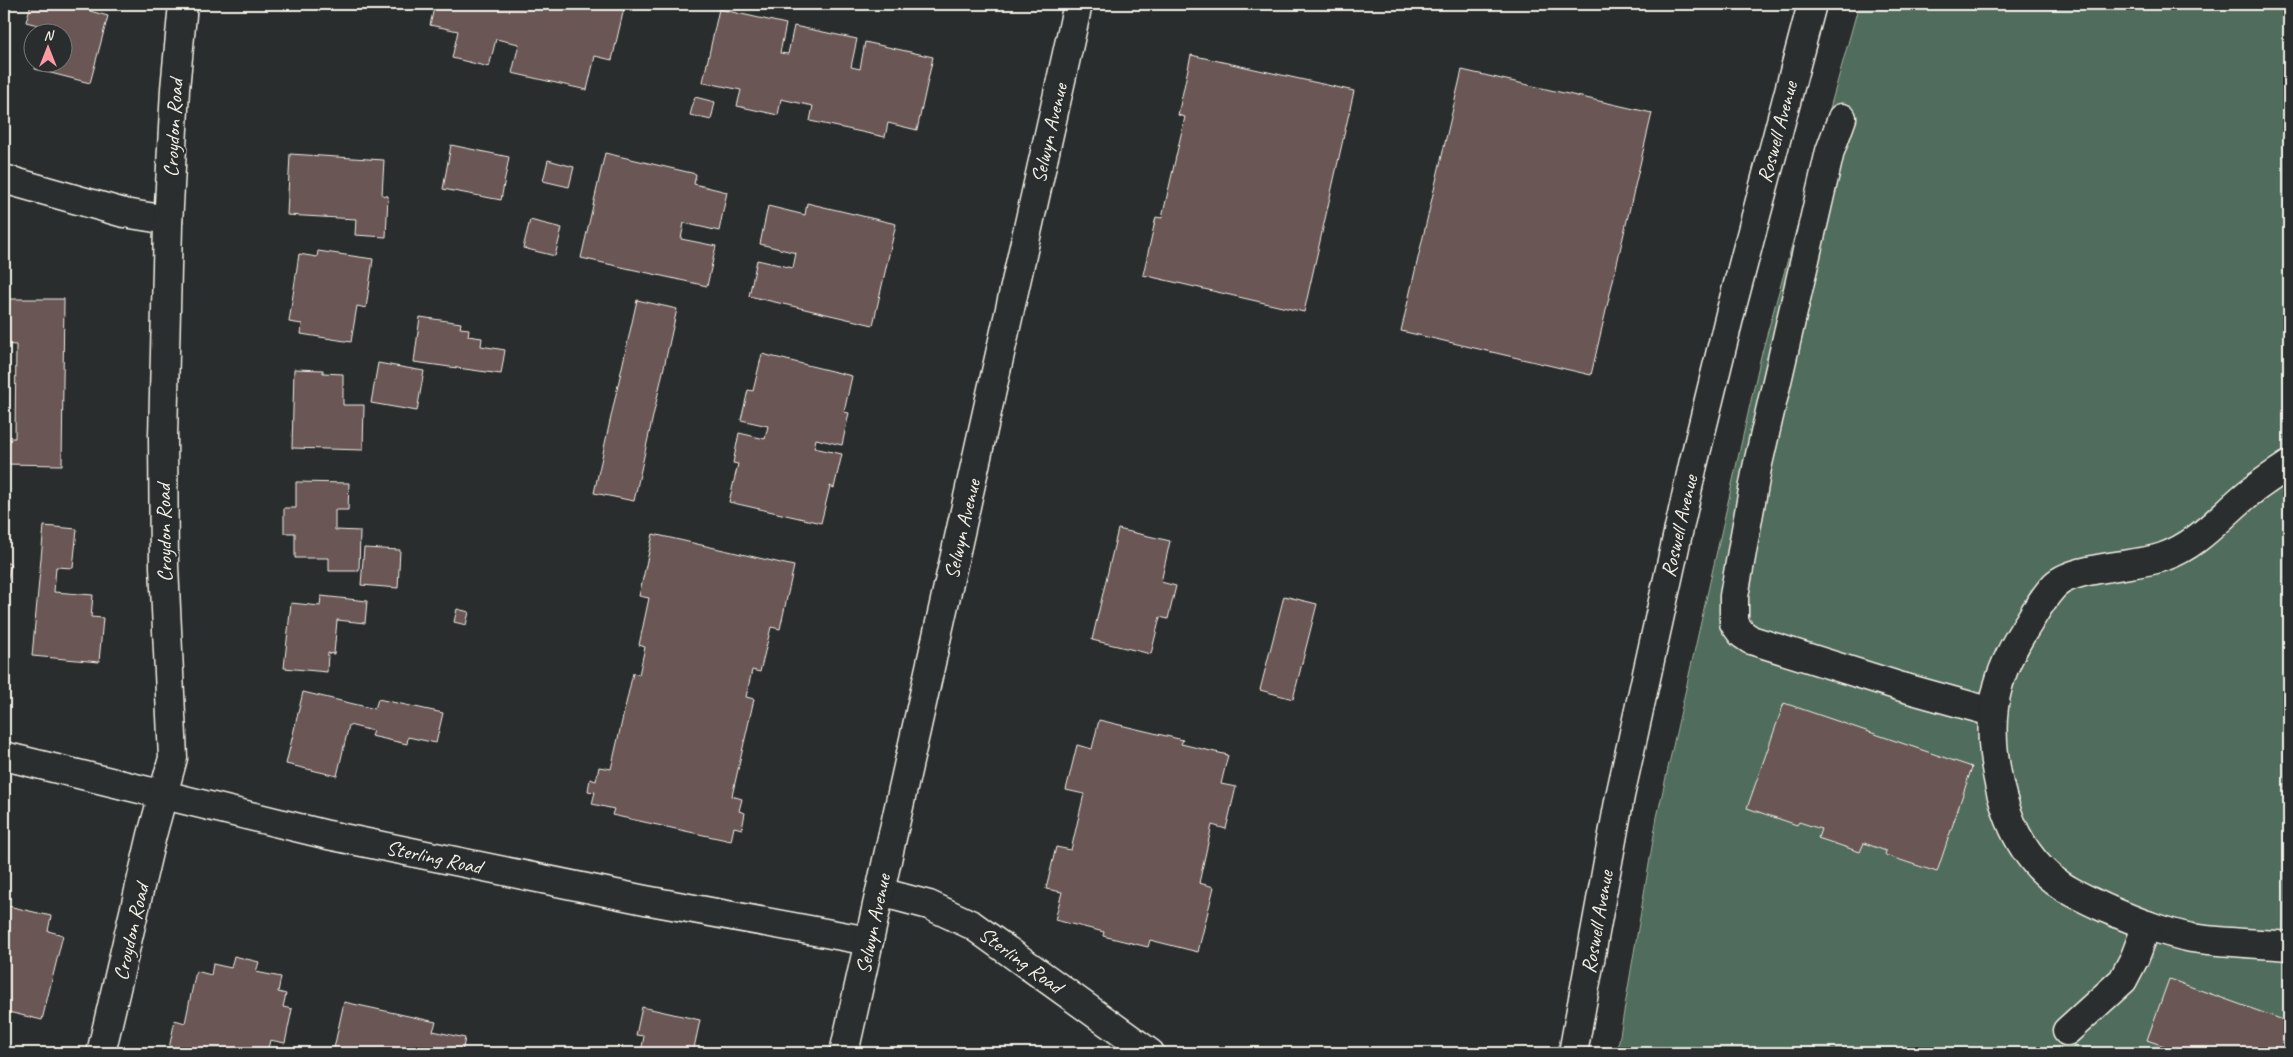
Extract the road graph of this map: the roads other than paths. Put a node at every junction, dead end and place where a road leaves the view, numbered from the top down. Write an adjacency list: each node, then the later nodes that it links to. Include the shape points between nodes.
1 (183, 4): 6 (street, Croydon Road)
2 (1078, 4): 11 (street, Selwyn Avenue)
3 (1812, 4): 19 (street, Roswell Avenue, via 1693,465 1620,796)
4 (1842, 118): 8 (street, via 1830,151 1757,468 1734,596 1734,623 1751,640)
5 (4, 179): 6 (street, via 130,215)
6 (168, 220): 10 (street, Croydon Road, via 163,497 173,758)
7 (2289, 465): 8 (street, via 2258,486 2201,537 2182,549 2152,560 2082,573 2058,582 2009,654)
8 (1992, 712): 12 (street, via 2002,801 2028,853 2062,887)
9 (4, 756): 10 (street, Sterling Road)
10 (163, 795): 13 (street, Sterling Road, via 435,858); 16 (street, Croydon Road)
11 (880, 892): 13 (street, Selwyn Avenue); 18 (street, Sterling Road, via 929,905 972,925)
12 (2147, 926): 14 (street, via 2190,938); 15 (street, via 2123,980)
13 (869, 941): 17 (street, Selwyn Avenue)
14 (2289, 946)
15 (2068, 1031)
16 (102, 1053)
17 (844, 1053)
18 (1150, 1053)
19 (1573, 1053)

